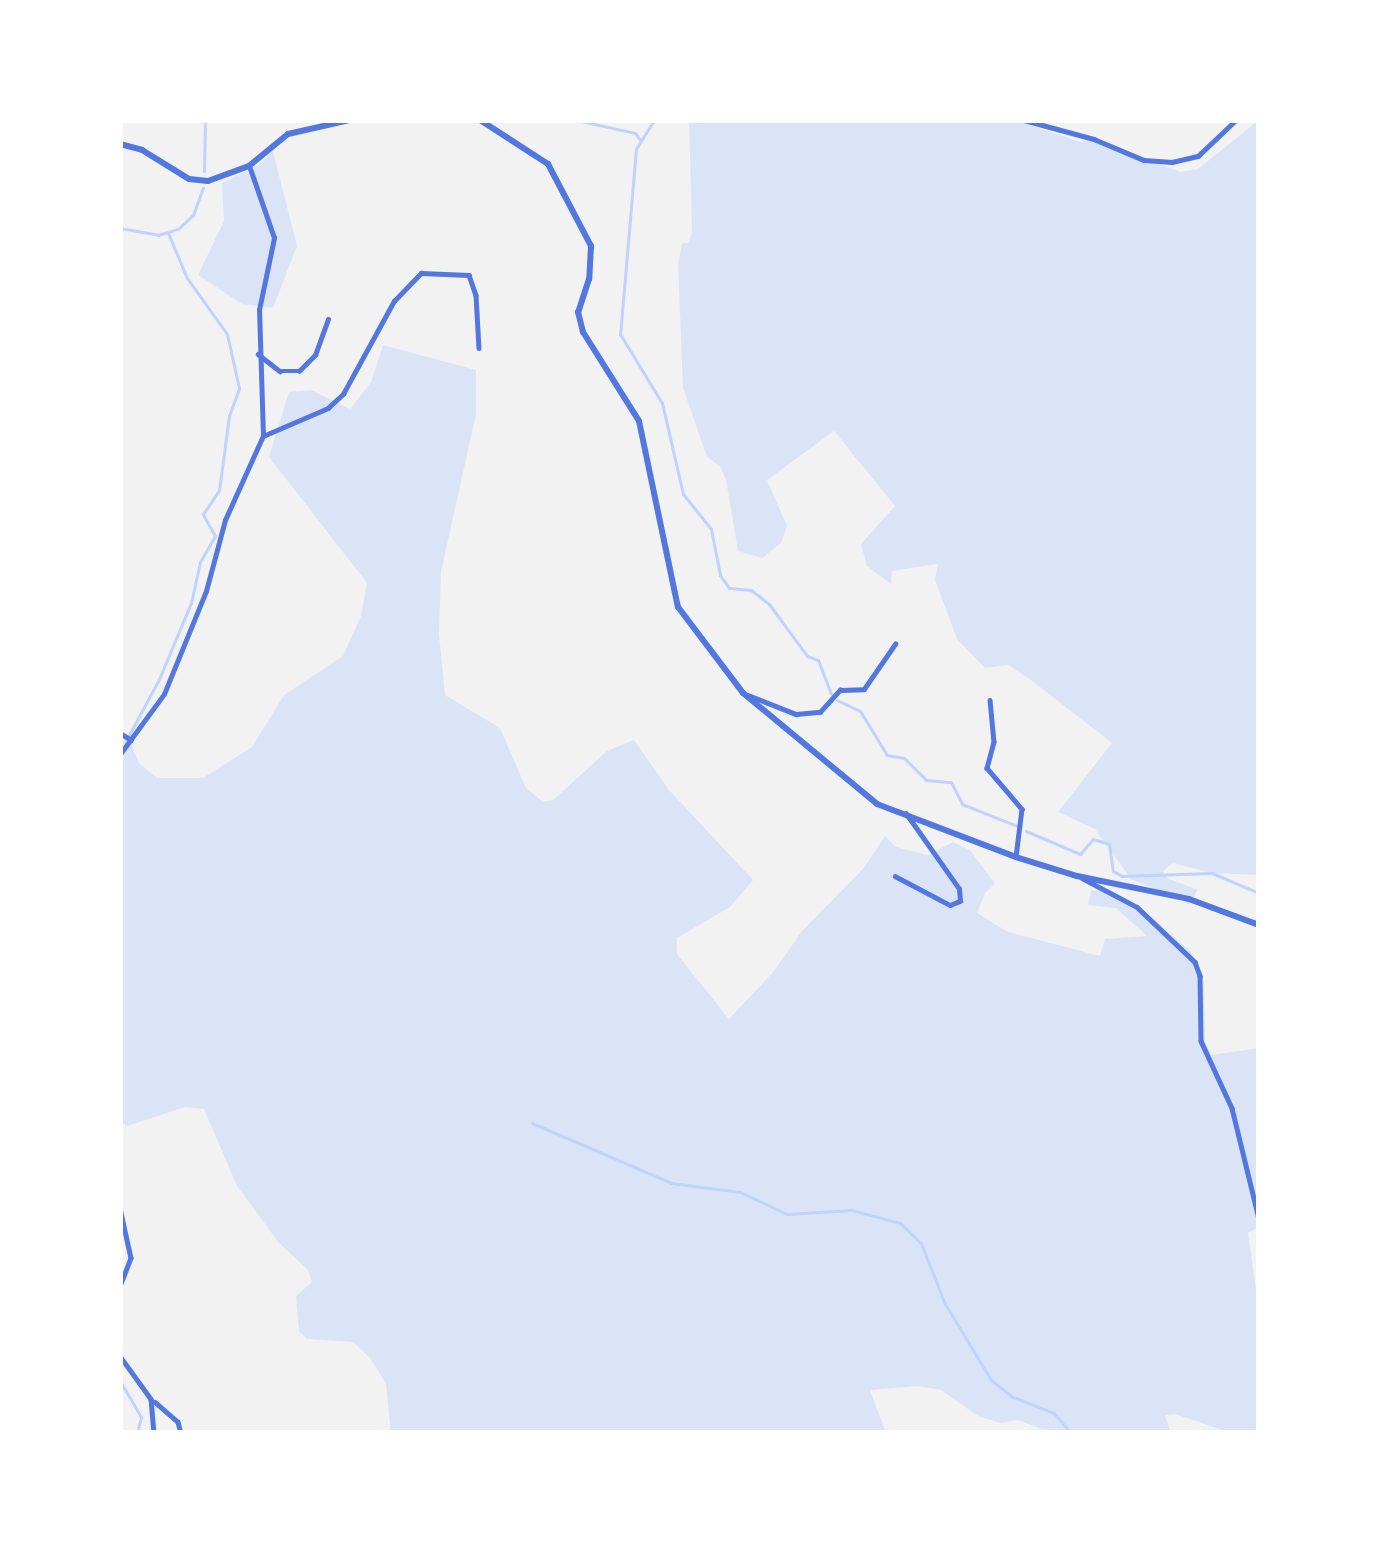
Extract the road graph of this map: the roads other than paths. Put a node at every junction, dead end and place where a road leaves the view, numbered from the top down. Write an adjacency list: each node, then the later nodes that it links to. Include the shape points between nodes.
1 (350, 120): 6 (street, via 288,134)
2 (480, 120): 12 (street, via 548,164 590,247 580,322 639,421 678,607)
3 (1024, 120): 4 (street, via 1172,162 1198,156)
4 (1236, 120)
5 (120, 144): 6 (street, via 196,181)
6 (249, 166): 9 (street, via 274,238)
7 (328, 319): 9 (street, via 315,355 298,371 280,370)
8 (479, 348): 10 (street, via 469,275 422,273 402,288 343,394 328,409)
9 (258, 354): 10 (street)
10 (263, 436): 15 (street, via 164,694)
11 (895, 644): 12 (street, via 864,688 840,690 820,712 796,714)
12 (743, 693): 17 (street, via 864,798)
13 (990, 700): 18 (street, via 987,767 1022,809)
14 (120, 733): 15 (street)
15 (131, 740): 16 (street)
16 (120, 754)
17 (906, 814): 18 (street); 19 (street, via 960,901 950,905)
18 (1016, 857): 20 (street)
19 (895, 876)
20 (1077, 876): 21 (street, via 1189,898); 23 (street, via 1137,907 1195,962 1201,1041 1232,1108)
21 (1259, 925)
22 (120, 1208): 24 (street, via 130,1258)
23 (1259, 1219)
24 (120, 1287)
25 (120, 1355): 26 (street)
26 (152, 1399): 27 (street); 28 (street)
27 (154, 1433)
28 (181, 1433)

